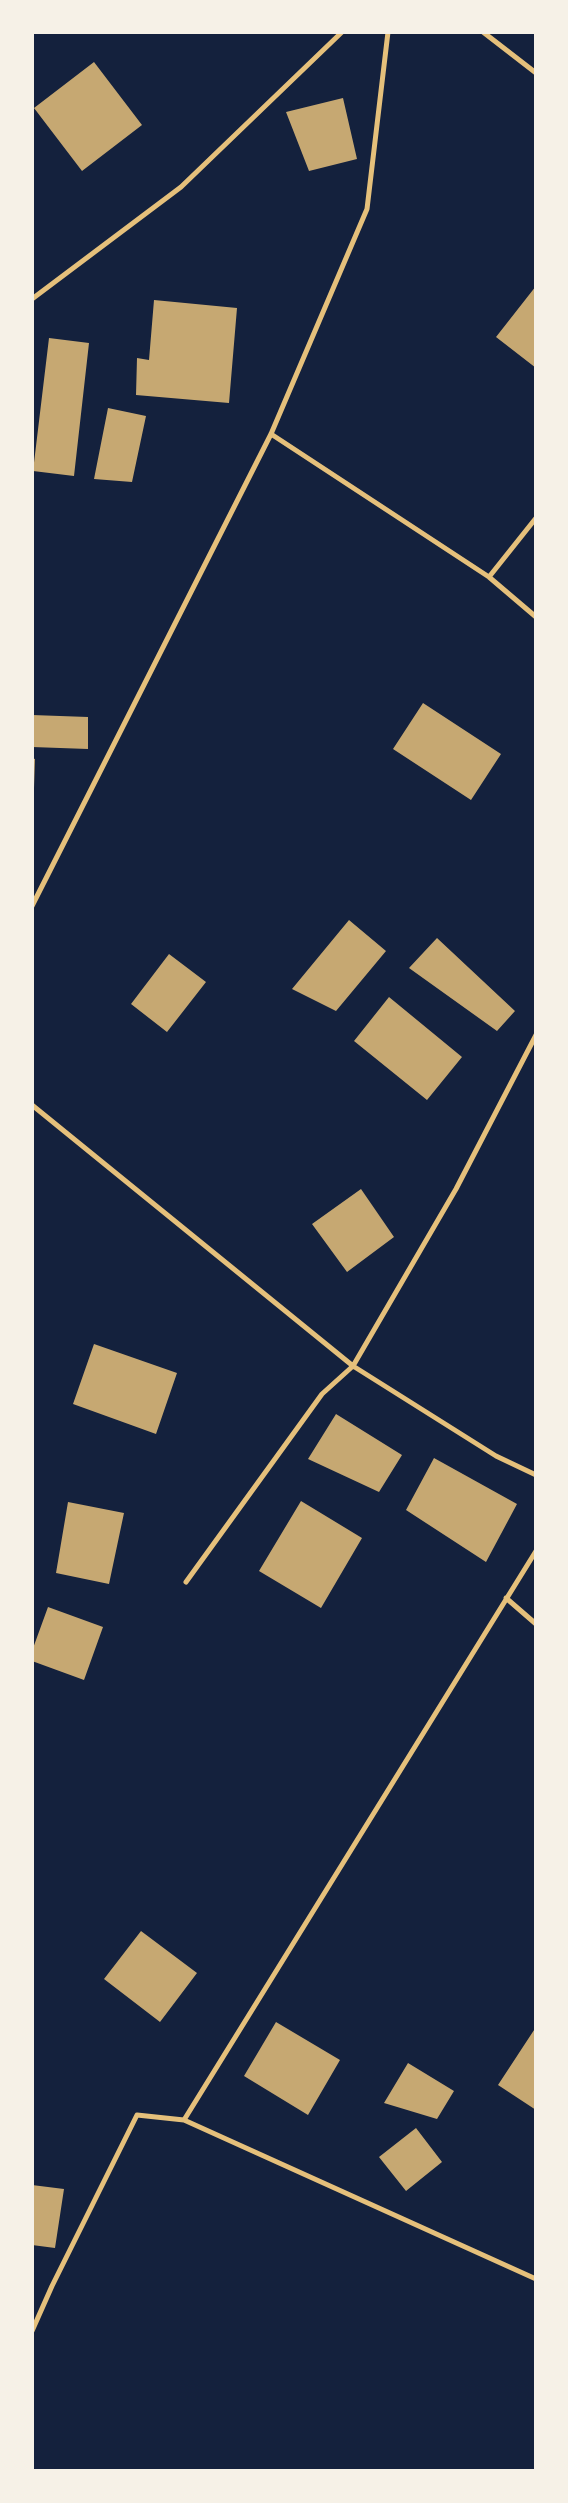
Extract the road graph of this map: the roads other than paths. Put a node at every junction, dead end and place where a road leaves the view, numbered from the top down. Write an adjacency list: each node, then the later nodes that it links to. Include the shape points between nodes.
1 (342, 32): 5 (street, via 181,186)
2 (388, 32): 6 (street, via 368,208)
3 (483, 32): 4 (street)
4 (536, 73)
5 (32, 299)
6 (271, 434): 8 (street); 10 (street)
7 (536, 518): 8 (street)
8 (489, 577): 9 (street)
9 (536, 617)
10 (32, 906)
11 (536, 1035): 13 (street, via 456,1189)
12 (32, 1105): 13 (street)
13 (353, 1366): 14 (street, via 496,1456); 16 (street, via 322,1394)
14 (536, 1475)
15 (536, 1551): 17 (street)
16 (186, 1582)
17 (506, 1598): 18 (street); 19 (street)
18 (536, 1624)
19 (184, 2120): 20 (street); 21 (street, via 137,2115)
20 (536, 2279)
21 (32, 2331)

